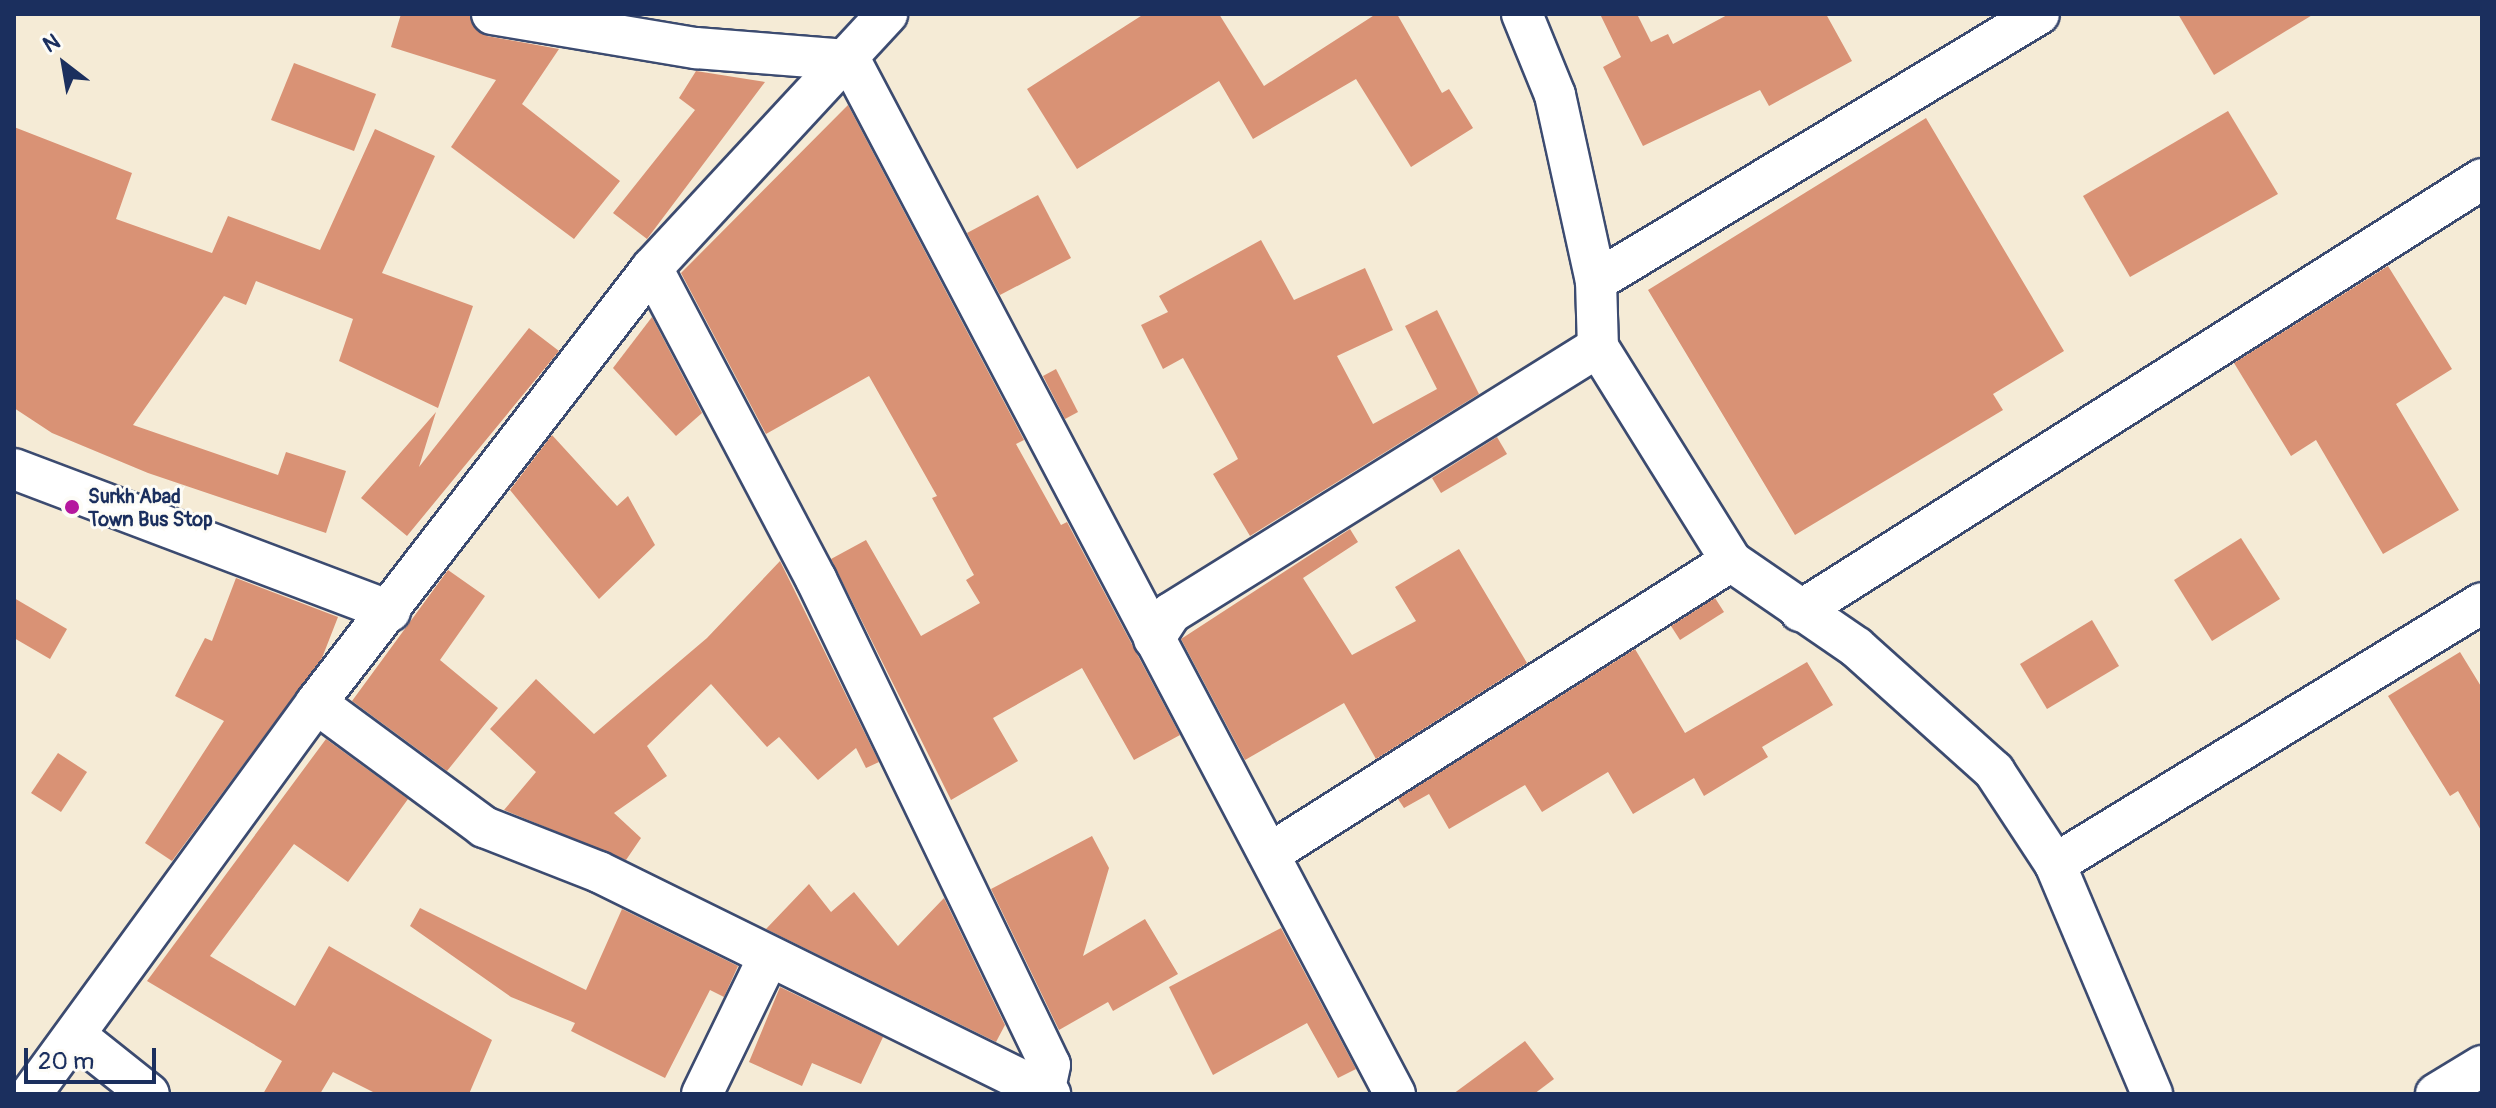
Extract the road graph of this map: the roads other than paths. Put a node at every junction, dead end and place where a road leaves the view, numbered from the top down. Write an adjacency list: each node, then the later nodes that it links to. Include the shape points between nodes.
1 (492, 14): 5 (street, via 696,48)
2 (887, 14): 5 (street)
3 (1522, 14): 8 (street, via 1555,95)
4 (2039, 14): 8 (street)
5 (850, 60): 7 (street); 15 (street)
6 (2482, 179): 14 (street)
7 (652, 268): 13 (street); 22 (street, via 816,579 1050,1065)
8 (1596, 281): 9 (street)
9 (1598, 347): 11 (street); 15 (street, via 1171,613)
10 (16, 473): 13 (street)
11 (1731, 561): 14 (street); 17 (street)
12 (2482, 603): 18 (street)
13 (390, 611): 16 (street)
14 (1800, 611): 18 (street, via 1856,647 1994,771)
15 (1154, 639): 17 (street)
16 (316, 703): 19 (street, via 484,827 599,872); 20 (street)
17 (1269, 854): 26 (street)
18 (2055, 864): 27 (street)
19 (769, 956): 22 (street); 25 (street)
20 (76, 1036): 23 (street); 24 (street)
21 (2482, 1066): 28 (street)
22 (1046, 1093)
23 (31, 1094)
24 (149, 1094)
25 (702, 1094)
26 (1395, 1094)
27 (2152, 1094)
28 (2436, 1094)

